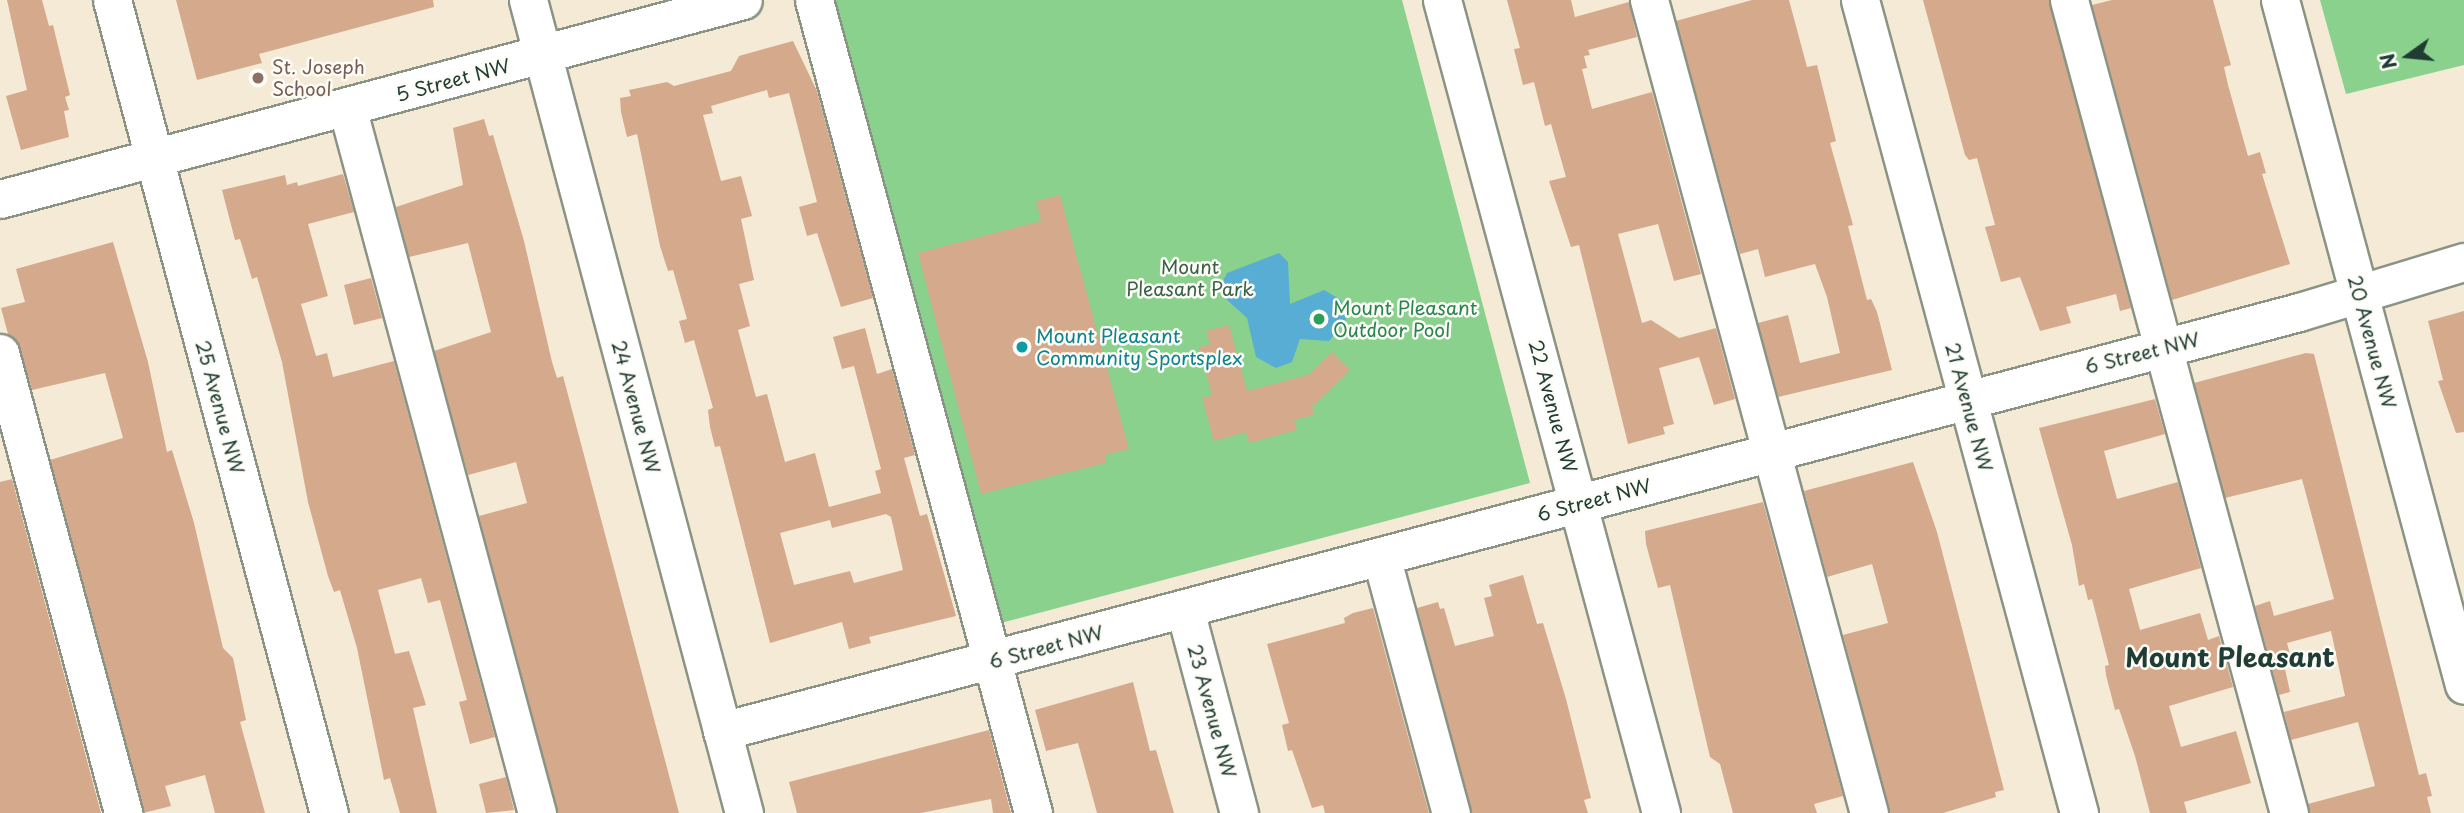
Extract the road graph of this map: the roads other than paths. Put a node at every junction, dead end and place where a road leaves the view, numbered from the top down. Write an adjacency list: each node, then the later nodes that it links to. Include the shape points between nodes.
1 (112, 0): 12 (street, 25 Avenue NW)
2 (528, 0): 10 (street, 24 Avenue NW)
3 (743, 0): 10 (street, 5 Street NW)
4 (814, 0): 23 (street)
5 (1442, 0): 20 (street, 22 Avenue NW)
6 (1648, 0): 19 (street)
7 (1860, 0): 18 (street, 21 Avenue NW)
8 (2069, 0): 16 (street)
9 (2280, 0): 15 (street, 20 Avenue NW)
10 (543, 56): 11 (street, 5 Street NW); 25 (street, 24 Avenue NW)
11 (347, 107): 12 (street, 5 Street NW); 28 (street)
12 (153, 158): 13 (street, 5 Street NW); 27 (street, 25 Avenue NW)
13 (0, 199)
14 (2464, 262): 15 (street, 6 Street NW)
15 (2358, 292): 16 (street, 6 Street NW); 24 (street, 20 Avenue NW)
16 (2164, 347): 18 (street, 6 Street NW); 36 (street)
17 (0, 353): 26 (street)
18 (1967, 398): 19 (street, 6 Street NW); 35 (street, 21 Avenue NW)
19 (1771, 451): 20 (street, 6 Street NW); 34 (street)
20 (1579, 504): 21 (street, 6 Street NW); 33 (street, 22 Avenue NW)
21 (1381, 556): 22 (street, 6 Street NW); 32 (street)
22 (1185, 610): 23 (street, 6 Street NW); 31 (street, 23 Avenue NW)
23 (993, 661): 25 (street, 6 Street NW); 30 (street)
24 (2464, 685)
25 (722, 731): 29 (street, 24 Avenue NW)
26 (123, 813)
27 (329, 813)
28 (537, 813)
29 (744, 813)
30 (1034, 813)
31 (1239, 813)
32 (1451, 813)
33 (1661, 813)
34 (1869, 813)
35 (2079, 813)
36 (2289, 813)

